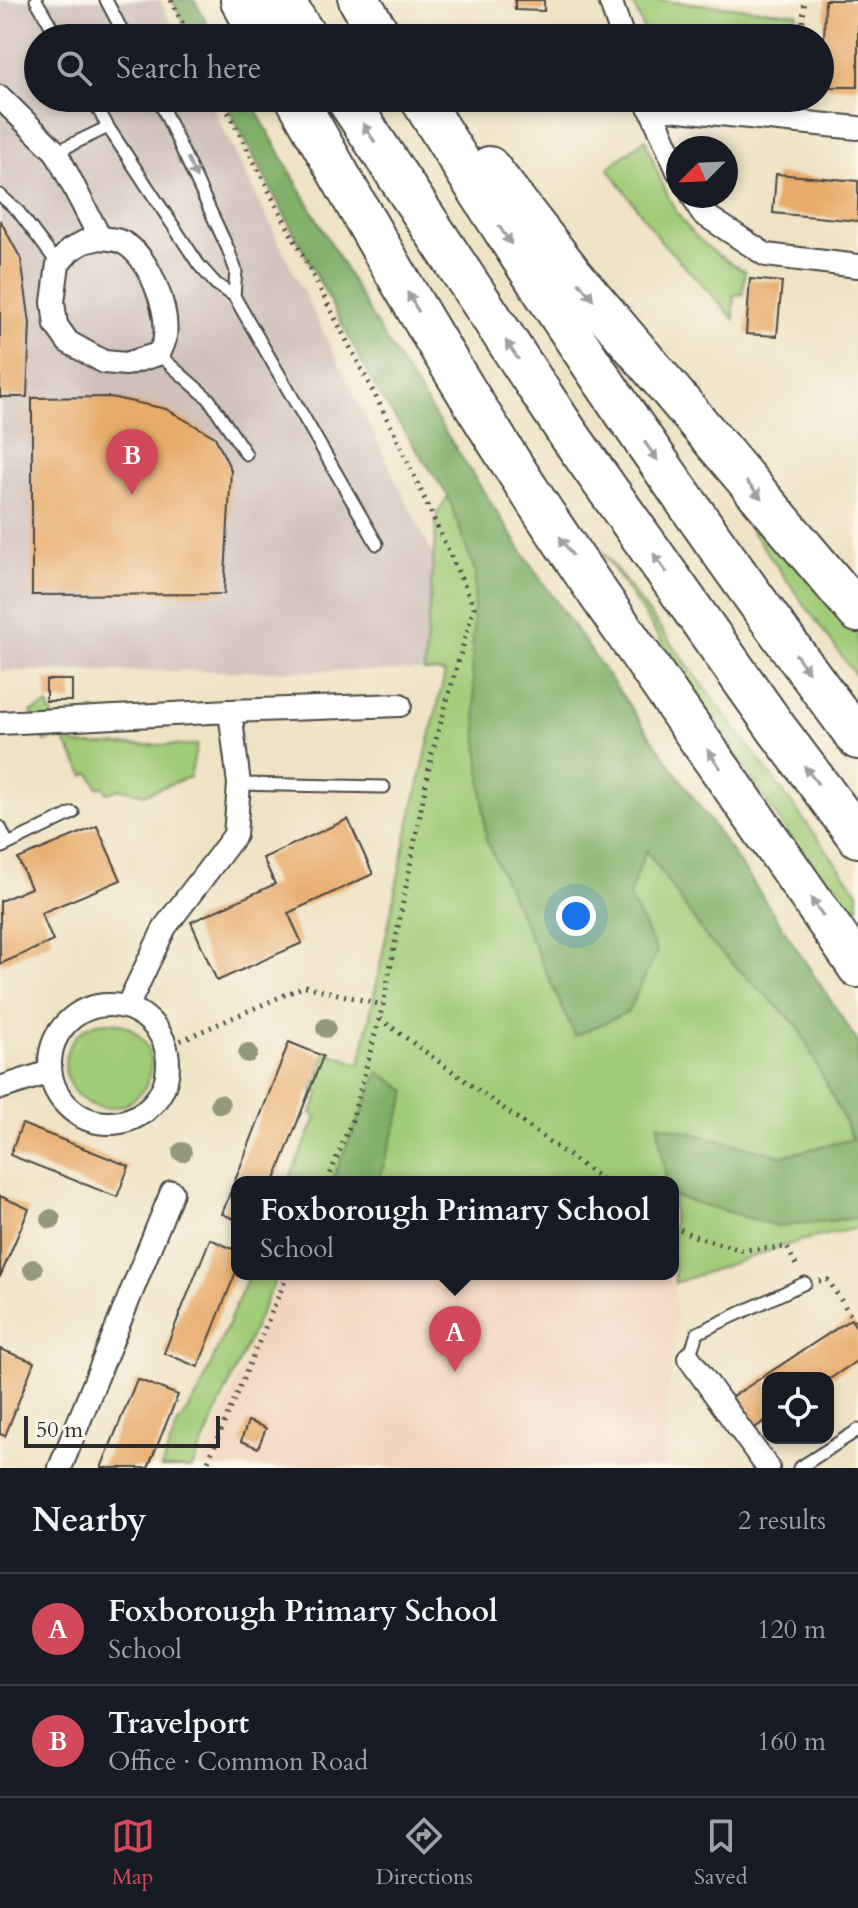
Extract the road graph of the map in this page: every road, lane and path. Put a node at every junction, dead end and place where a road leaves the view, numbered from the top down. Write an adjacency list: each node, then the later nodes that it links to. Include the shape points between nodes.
1 (36, 0): 8 (lane)
2 (106, 0): 9 (lane)
3 (171, 0): 10 (path)
4 (241, 0): 11 (highway)
5 (283, 0): 12 (highway)
6 (610, 0): 13 (street)
7 (805, 0): 14 (path)
8 (50, 24)
9 (119, 24)
10 (183, 24)
11 (254, 24)
12 (298, 24)
13 (618, 24)
14 (802, 24)
15 (0, 97): 28 (street)
16 (100, 112): 25 (lane)
17 (164, 112): 34 (lane, one-way to 34, via 228,249 236,271)
18 (228, 112): 50 (path, via 395,434 474,607 432,753)
19 (304, 112): 49 (highway, one-way to 19, via 527,488)
20 (355, 112): 47 (highway, one-way to 20, via 567,432)
21 (429, 112): 42 (highway, one-way to 42, via 605,385)
22 (445, 112): 38 (highway, one-way to 38, via 573,275)
23 (652, 112): 27 (street)
24 (724, 112): 26 (street)
25 (108, 127): 28 (lane); 34 (lane, via 199,265)
26 (858, 128)
27 (666, 144)
28 (56, 152): 31 (street)
29 (0, 195): 32 (lane)
30 (699, 208): 33 (street, via 766,255)
31 (100, 238): 32 (street, via 70,250); 35 (street, via 126,244 150,271 163,306 165,339)
32 (58, 264): 35 (street, via 53,302 56,325 68,342 104,362 126,364)
33 (858, 266)
34 (234, 296): 37 (lane)
35 (158, 354): 36 (lane, via 209,399)
36 (246, 454)
37 (377, 544)
38 (858, 612)
39 (400, 705): 40 (street)
40 (230, 711): 41 (street); 43 (street)
41 (0, 723)
42 (858, 739)
43 (239, 784): 44 (lane); 51 (street, via 235,835 165,927)
44 (384, 787)
45 (73, 813): 48 (lane)
46 (0, 827): 48 (lane)
47 (858, 837)
48 (4, 846)
49 (858, 967)
50 (383, 1005): 52 (path); 53 (path, via 305,986)
51 (127, 1007): 53 (street, via 144,1016); 54 (street, via 88,1008 71,1018 58,1033)
52 (380, 1019): 56 (path, via 352,1120); 57 (path)
53 (166, 1047): 54 (street, via 168,1066 155,1102 122,1122 84,1118 68,1107)
54 (50, 1072): 55 (street)
55 (0, 1088)
56 (329, 1176)
57 (597, 1176)
58 (172, 1192): 65 (street)
59 (679, 1229): 61 (path, via 741,1250 787,1247)
60 (285, 1280): 66 (path)
61 (805, 1283): 62 (path, via 828,1280); 63 (lane, via 697,1333)
62 (858, 1327)
63 (689, 1358): 67 (street)
64 (858, 1430): 68 (lane)
65 (60, 1468)
66 (205, 1468)
67 (768, 1468)
68 (799, 1468)

